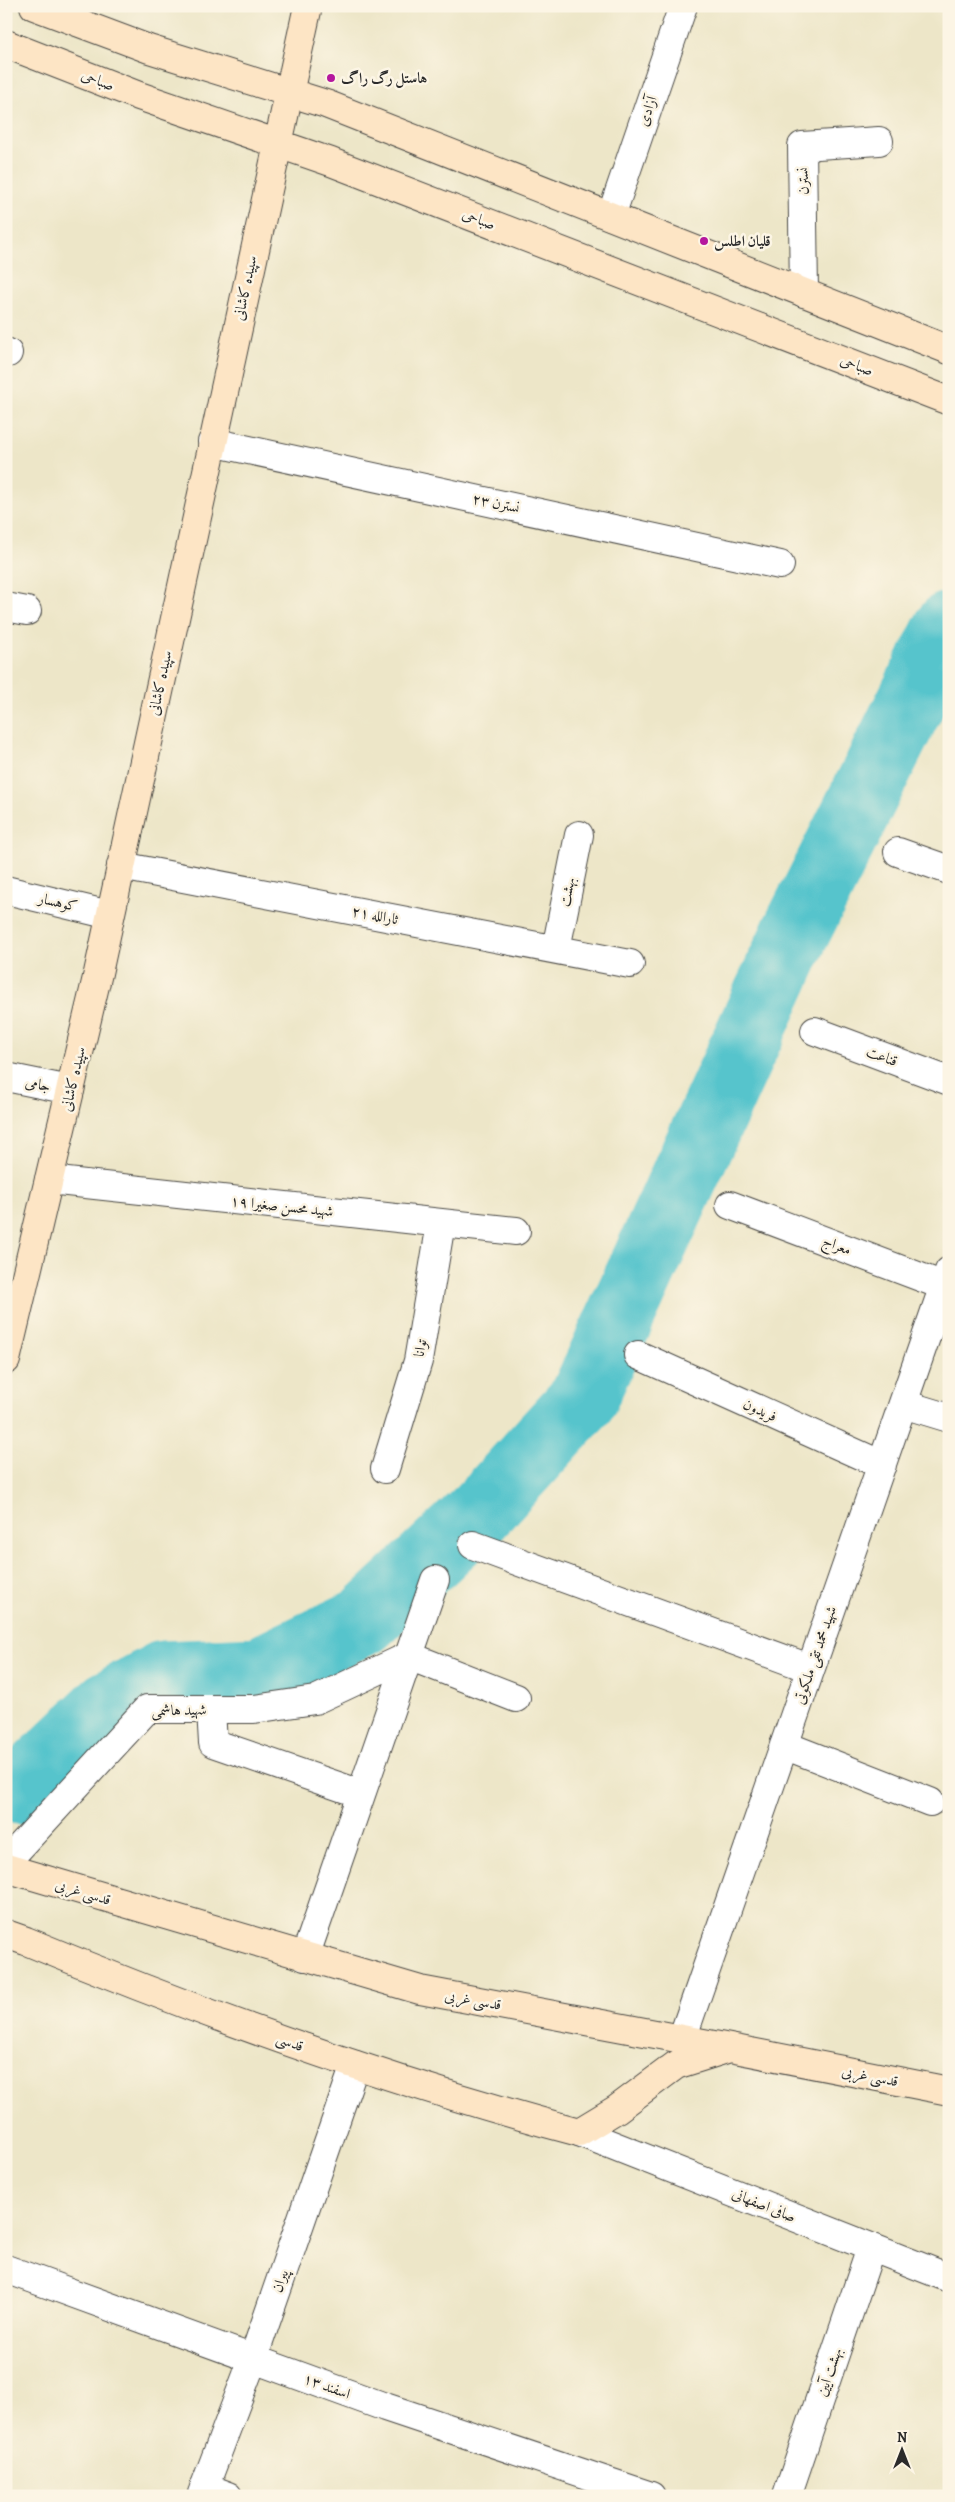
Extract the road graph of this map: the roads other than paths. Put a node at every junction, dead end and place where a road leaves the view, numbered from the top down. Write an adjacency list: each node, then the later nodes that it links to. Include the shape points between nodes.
1 (34, 6): 5 (street, via 149,49)
2 (308, 6): 5 (street, سپیده کاشانی)
3 (683, 6): 8 (street, آزادی)
4 (6, 44): 7 (street, صباحی, via 138,96)
5 (289, 92): 7 (street, سپیده کاشانی); 8 (street)
6 (879, 141): 9 (street, نسترن, via 802,146)
7 (278, 144): 11 (street, صباحی); 12 (street, سپیده کاشانی)
8 (611, 216): 9 (street)
9 (804, 293): 10 (street)
10 (949, 350)
11 (949, 401)
12 (212, 442): 13 (street, نسترن ۲۳); 16 (street, سپیده کاشانی)
13 (780, 565)
14 (579, 835): 20 (street, بهشت)
15 (898, 852): 17 (street)
16 (121, 866): 19 (street, سپیده کاشانی); 20 (street, ثارالله ۲۱)
17 (949, 870)
18 (6, 890): 19 (street, کوهسار)
19 (110, 915): 25 (street, سپیده کاشانی)
20 (556, 949): 21 (street, ثارالله ۲۱)
21 (630, 964)
22 (815, 1031): 24 (street, قناعت)
23 (6, 1077): 25 (street, جامی)
24 (949, 1081)
25 (70, 1090): 26 (street, سپیده کاشانی)
26 (48, 1180): 28 (street, شهید محسن صغیرا ۱۹); 32 (street, سپیده کاشانی)
27 (730, 1205): 30 (street, معراج)
28 (441, 1223): 29 (street, شهید محسن صغیرا ۱۹); 36 (street, توانا, via 418,1361)
29 (516, 1231)
30 (946, 1278): 33 (street, شهید محمد تقی ملکوتی)
31 (638, 1355): 35 (street, فریدون)
32 (6, 1360)
33 (903, 1404): 34 (street); 35 (street, شهید محمد تقی ملکوتی)
34 (949, 1418)
35 (882, 1465): 40 (street, شهید محمد تقی ملکوتی)
36 (385, 1469)
37 (473, 1546): 40 (street)
38 (435, 1580): 39 (street)
39 (408, 1656): 41 (street); 42 (street, شهید هاشمی, via 315,1700 254,1709); 44 (street)
40 (810, 1668): 43 (street, شهید محمد تقی ملکوتی)
41 (516, 1698)
42 (211, 1710): 44 (street, via 213,1743); 46 (street, شهید هاشمی, via 147,1709)
43 (784, 1745): 45 (street); 50 (street, شهید محمد تقی ملکوتی)
44 (361, 1794): 49 (street)
45 (930, 1802)
46 (6, 1862)
47 (6, 1868): 49 (street, قدسی غربی)
48 (6, 1934): 52 (street, قدسی, via 152,1993)
49 (304, 1957): 50 (street, قدسی غربی, via 420,1990)
50 (682, 2039): 51 (street, قدسی غربی)
51 (730, 2048): 53 (street, قدسی غربی); 54 (street, via 676,2065)
52 (355, 2066): 54 (street, قدسی); 58 (street, پیران)
53 (949, 2091)
54 (579, 2132): 55 (street, صافی اصفهانی)
55 (871, 2248): 57 (street, صافی اصفهانی); 61 (street, بهشت آیین)
56 (6, 2269): 58 (street, اسفند ۱۳)
57 (949, 2278)
58 (253, 2358): 59 (street, پیران); 60 (street, اسفند ۱۳, via 385,2407)
59 (211, 2493)
60 (651, 2496)
61 (787, 2496)

